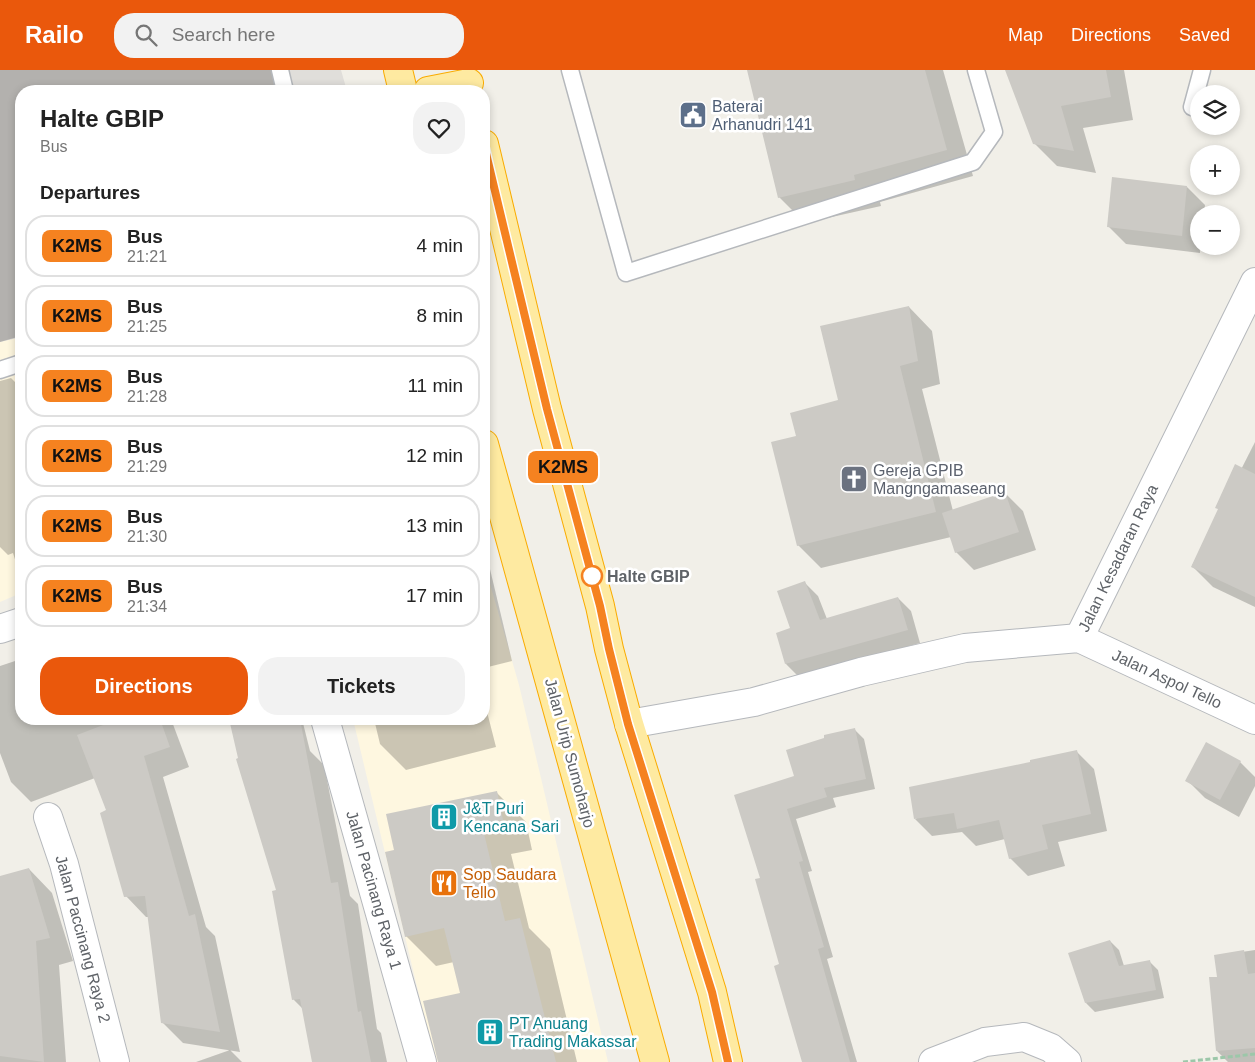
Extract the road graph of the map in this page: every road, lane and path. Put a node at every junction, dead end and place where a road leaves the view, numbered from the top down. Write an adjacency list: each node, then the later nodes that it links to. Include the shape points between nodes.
1 (280, 70): 7 (lane)
2 (398, 70): 8 (highway)
3 (570, 70): 4 (lane, via 626,273 973,162 994,132)
4 (976, 70)
5 (1202, 70): 10 (lane)
6 (469, 81): 9 (highway)
7 (284, 85)
8 (402, 85)
9 (453, 85)
10 (1198, 85)
11 (490, 169): 20 (highway)
12 (1255, 282): 18 (street, Jalan Kesadaran Raya)
13 (15, 365): 14 (lane)
14 (0, 370)
15 (490, 472): 26 (highway, Jalan Urip Sumoharjo)
16 (15, 624): 17 (street)
17 (0, 630)
18 (1079, 638): 19 (street, Jalan Aspol Tello); 20 (street, Jalan Kesadaran Raya, via 965,648 861,672 754,702)
19 (1255, 720)
20 (628, 724): 27 (highway, via 712,992)
21 (327, 725): 25 (street, Jalan Pacinang Raya 1)
22 (48, 818): 24 (street, Jalan Paccinang Raya 2, via 64,864)
23 (1255, 1054): 30 (path)
24 (115, 1062)
25 (422, 1062)
26 (655, 1062)
27 (728, 1062)
28 (933, 1062): 29 (street, via 985,1042 1024,1037 1051,1048)
29 (1067, 1062)
30 (1183, 1062)

